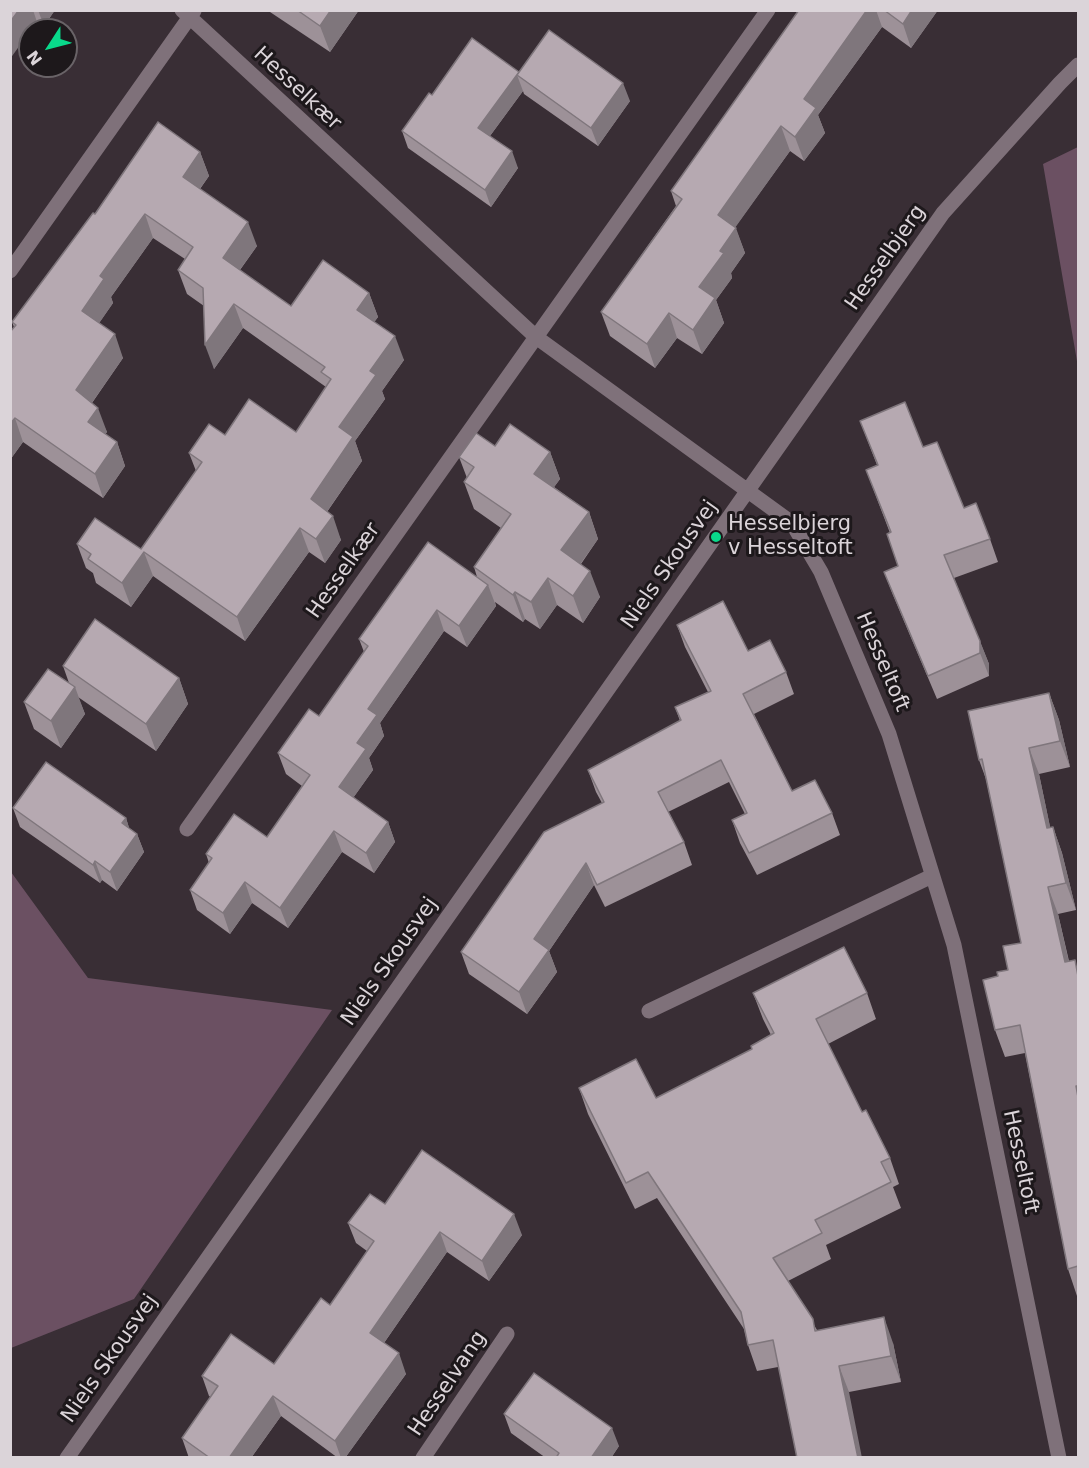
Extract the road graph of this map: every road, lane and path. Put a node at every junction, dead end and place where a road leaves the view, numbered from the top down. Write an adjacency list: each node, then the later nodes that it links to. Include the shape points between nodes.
1 (768, 10): 5 (street, Hesselkær)
2 (188, 13): 4 (street, Hesselkær); 5 (street, Hesselkær)
3 (1078, 65): 6 (street, Hesselbjerg, via 943,213)
4 (10, 272)
5 (536, 337): 6 (street, Hesselkær); 7 (street, Hesselkær)
6 (748, 491): 8 (street, Hesseltoft, via 792,523 821,572 890,734); 11 (street, Niels Skousvej)
7 (187, 830)
8 (932, 876): 9 (street); 13 (street, Hesseltoft, via 954,945)
9 (650, 1011)
10 (507, 1334): 12 (street, Hesselvang)
11 (67, 1458)
12 (423, 1458)
13 (1059, 1458)

